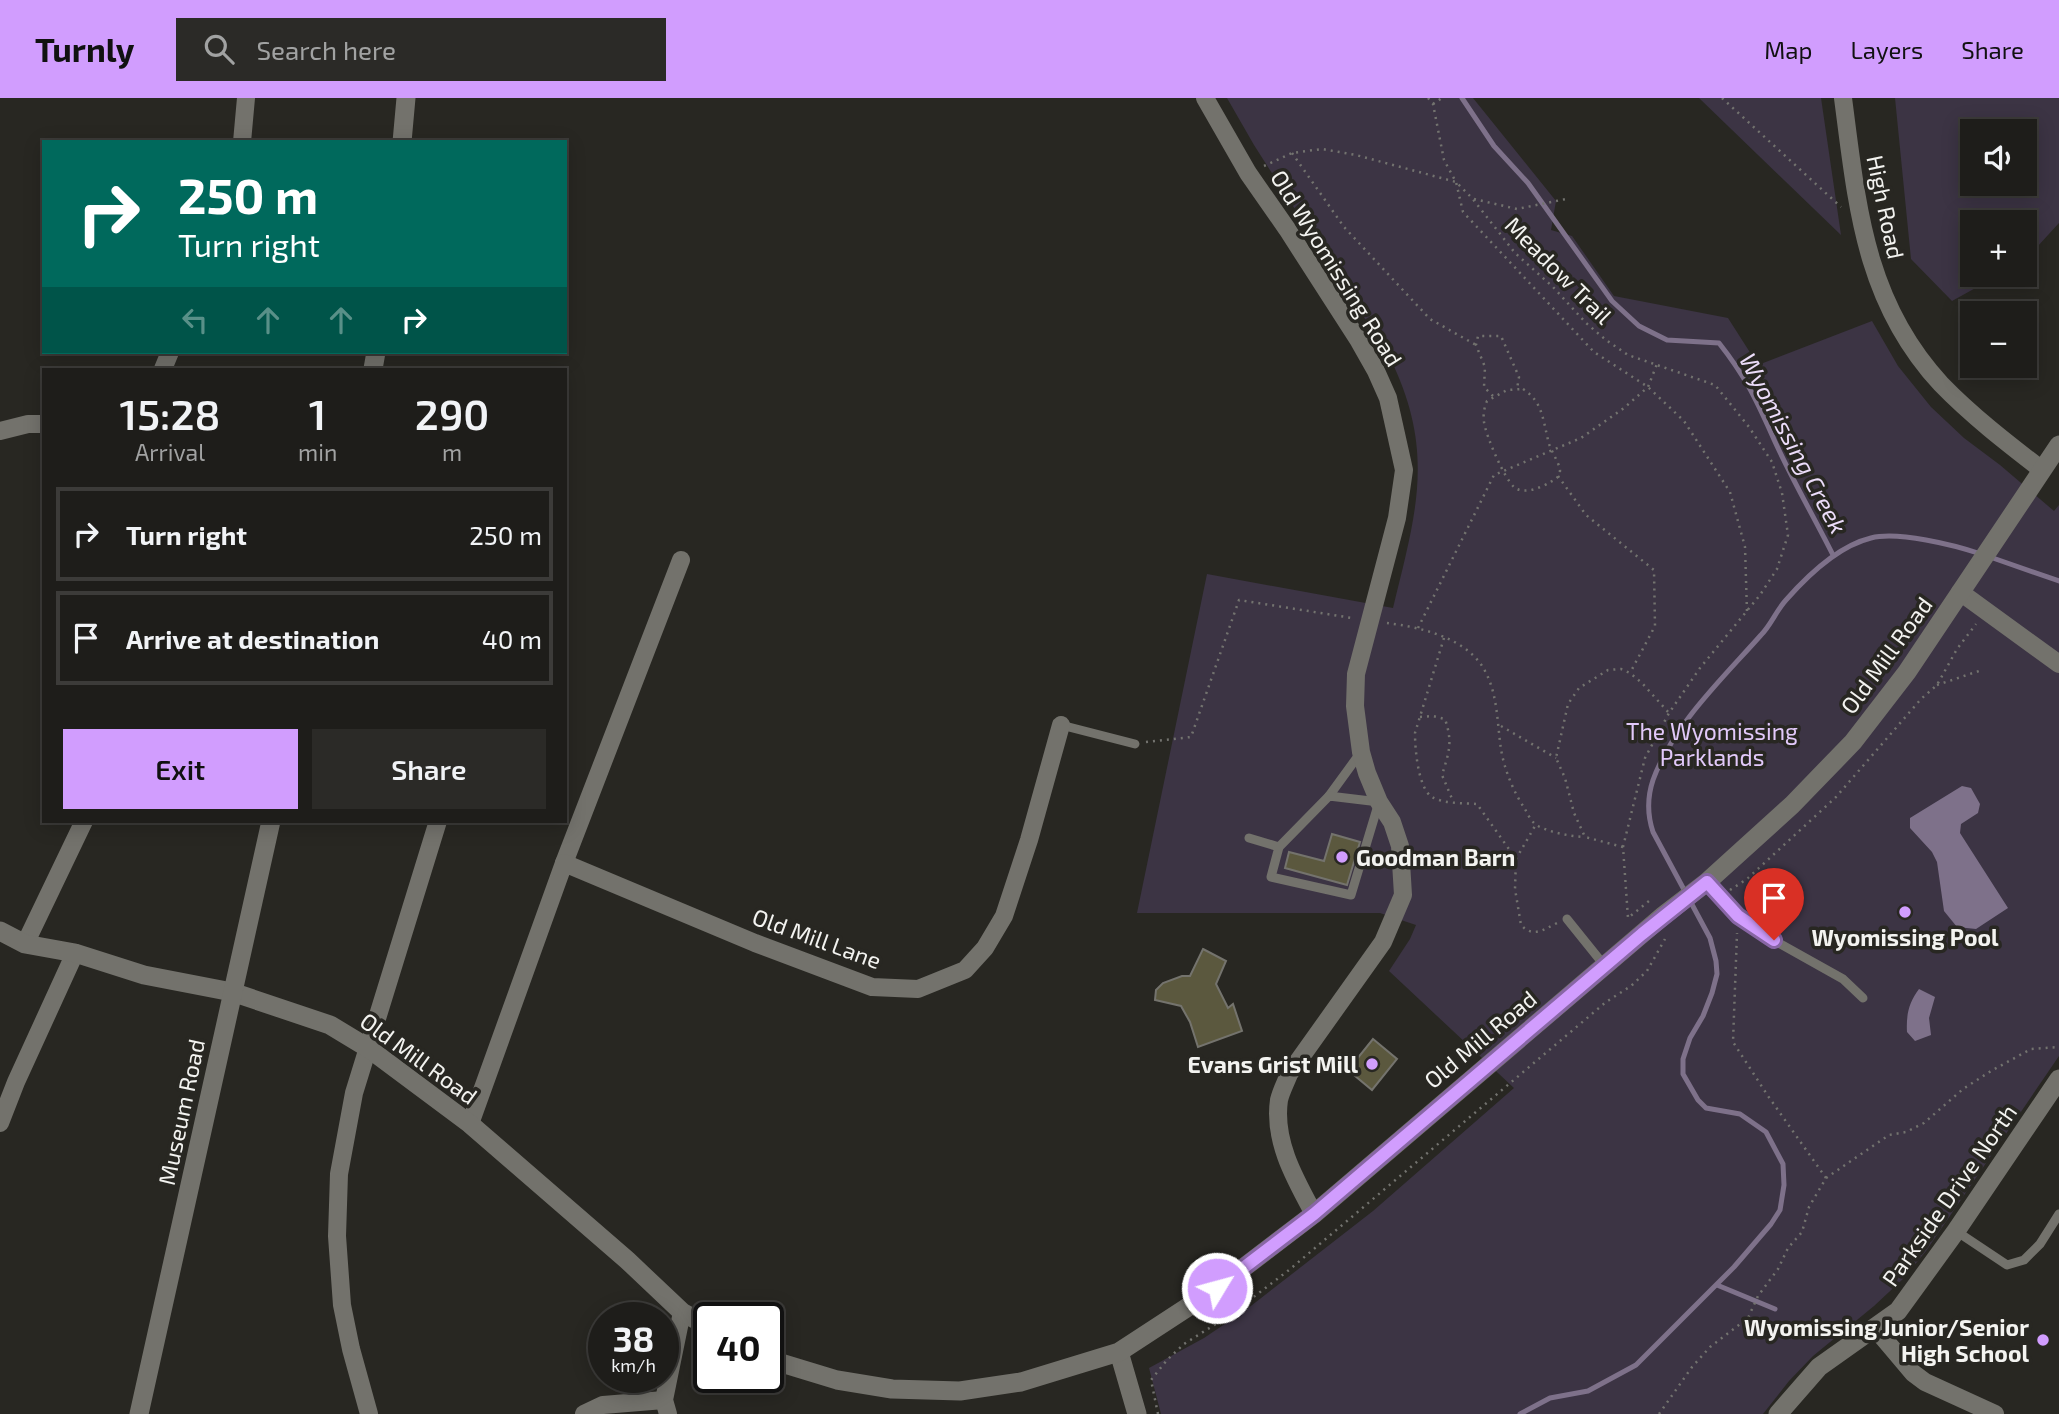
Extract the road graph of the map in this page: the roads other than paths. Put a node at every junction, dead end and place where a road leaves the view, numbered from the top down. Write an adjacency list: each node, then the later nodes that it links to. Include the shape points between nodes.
1 (246, 98): 5 (street)
2 (406, 98): 6 (street)
3 (1205, 98): 16 (street, Old Wyomissing Road, via 1248,173 1359,341 1388,398 1404,470 1356,674)
4 (1843, 98): 10 (street, High Road, via 1860,225 1886,300 1916,352 1940,382 1973,416)
5 (242, 140)
6 (402, 140)
7 (42, 424): 8 (street)
8 (0, 430)
9 (2059, 445): 10 (street, Old Mill Road)
10 (2042, 470): 12 (street, Old Mill Road)
11 (681, 560): 24 (street)
12 (1960, 592): 13 (street); 25 (street, Old Mill Road, via 1853,741 1792,806)
13 (2059, 664)
14 (1061, 725): 15 (lane); 24 (street, Old Mill Lane, via 1004,916 965,970 918,989 872,987)
15 (1135, 744)
16 (1361, 752): 17 (lane); 18 (street, Old Wyomissing Road)
17 (1329, 796): 18 (lane); 23 (lane)
18 (1379, 802): 23 (lane, via 1351,895 1271,877); 37 (street, Old Wyomissing Road, via 1401,846 1403,895 1383,942 1289,1074 1279,1098 1284,1149)
19 (83, 823): 28 (street)
20 (271, 823): 31 (street, Museum Road)
21 (437, 823): 33 (street)
22 (1249, 838): 23 (lane)
23 (1279, 847)
24 (564, 863): 36 (street)
25 (1704, 884): 30 (street, Old Mill Road); 32 (lane, via 1751,927 1843,979)
26 (1567, 919): 30 (lane)
27 (0, 930): 28 (street, Old Mill Road)
28 (25, 944): 29 (street, Old Mill Road)
29 (75, 953): 31 (street, Old Mill Road, via 144,975); 35 (street)
30 (1604, 965): 37 (street, Old Mill Road)
31 (232, 992): 33 (street, Old Mill Road, via 330,1025); 47 (street, Museum Road)
32 (1863, 998)
33 (369, 1048): 36 (street, Old Mill Road); 48 (street, via 348,1123 337,1236 342,1305)
34 (2057, 1086): 39 (street, Parkside Drive North)
35 (0, 1123)
36 (470, 1124): 40 (street, Old Mill Road)
37 (1314, 1214): 43 (street, Old Mill Road, via 1217,1288)
38 (2059, 1214): 39 (lane, via 2024,1260 2007,1265)
39 (1956, 1231): 42 (street, Parkside Drive North, via 1898,1311)
40 (682, 1312): 41 (street, Old Mill Road); 45 (street)
41 (693, 1318)
42 (1875, 1328): 46 (street, via 1925,1382); 51 (street, Parkside Drive North, via 1819,1367)
43 (1119, 1352): 44 (street, Old Mill Road, via 1021,1382 960,1391 892,1389 837,1380); 50 (street)
44 (784, 1364)
45 (666, 1407): 49 (street, via 603,1405)
46 (1991, 1413)
47 (139, 1414)
48 (369, 1414)
49 (584, 1414)
50 (1137, 1414)
51 (1778, 1414)

